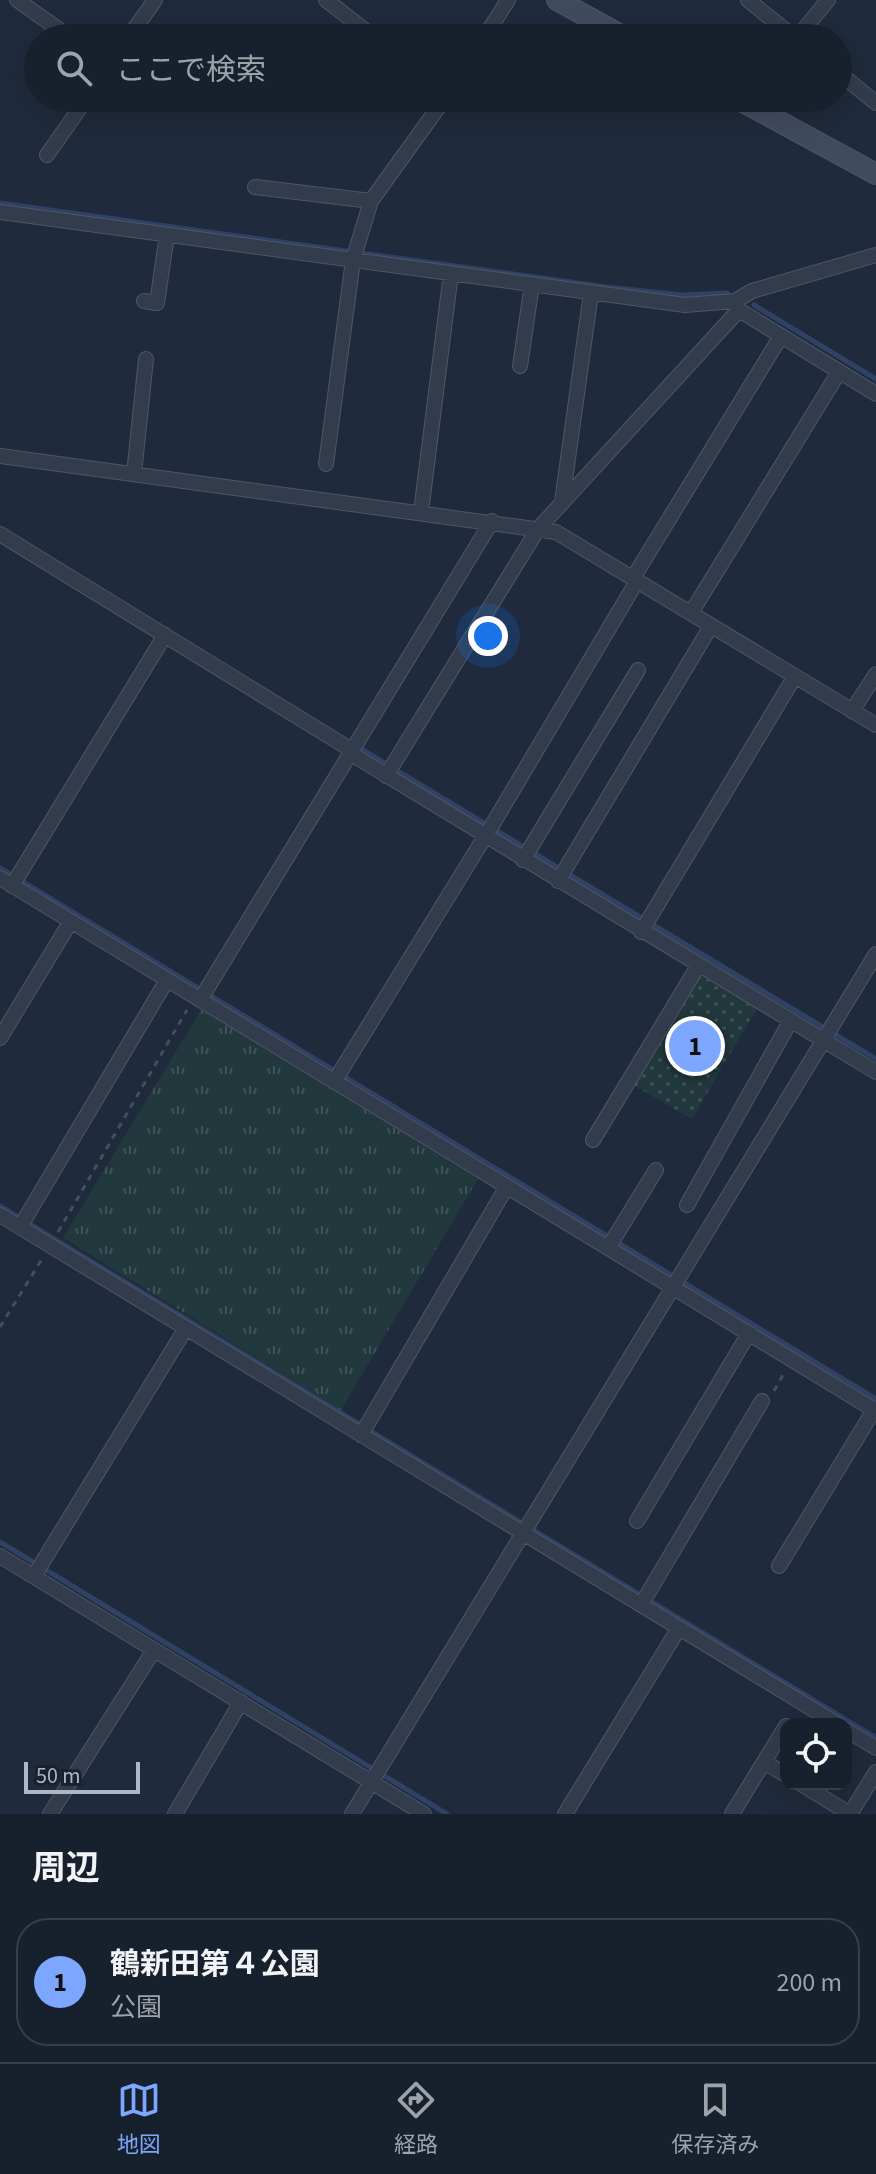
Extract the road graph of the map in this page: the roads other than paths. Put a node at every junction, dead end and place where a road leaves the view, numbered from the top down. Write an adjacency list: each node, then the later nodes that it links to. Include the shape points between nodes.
1 (17, 0): 8 (street)
2 (155, 0): 9 (street)
3 (326, 0): 10 (street)
4 (508, 0): 11 (street)
5 (557, 0): 12 (main road)
6 (748, 0): 13 (street)
7 (828, 0): 14 (street)
8 (51, 24)
9 (138, 24)
10 (357, 24)
11 (493, 24)
12 (601, 24)
13 (778, 24)
14 (808, 24)
15 (852, 83): 16 (street)
16 (876, 103)
17 (77, 112): 20 (street)
18 (435, 112): 23 (street)
19 (762, 112): 21 (main road)
20 (47, 155)
21 (876, 174)
22 (255, 187): 23 (street)
23 (371, 201): 26 (street)
24 (0, 212): 25 (street)
25 (167, 235): 26 (street); 31 (street)
26 (355, 254): 28 (street); 39 (street)
27 (876, 255): 32 (street, via 752,291)
28 (451, 273): 29 (street); 42 (street)
29 (532, 284): 30 (street); 35 (street)
30 (591, 293): 32 (street, via 685,305); 41 (street)
31 (157, 303)
32 (737, 305): 33 (street); 41 (street)
33 (781, 336): 36 (street); 46 (street)
34 (146, 359): 40 (street)
35 (520, 366)
36 (839, 372): 37 (street); 47 (street)
37 (876, 394)
38 (0, 456): 40 (street)
39 (326, 464)
40 (134, 474): 42 (street)
41 (562, 502): 44 (street)
42 (421, 512): 43 (street)
43 (492, 521): 44 (street); 55 (street)
44 (538, 529): 46 (street, via 556,532); 56 (street)
45 (0, 534): 49 (street)
46 (635, 580): 47 (street); 57 (street)
47 (691, 613): 48 (street)
48 (711, 626): 52 (street); 59 (street)
49 (165, 635): 55 (street); 60 (street)
50 (638, 670): 58 (street)
51 (876, 674): 53 (street)
52 (795, 676): 53 (street); 62 (street)
53 (852, 711): 54 (street)
54 (876, 725)
55 (355, 748): 56 (street); 66 (street)
56 (390, 770): 57 (street)
57 (488, 830): 58 (street); 71 (street)
58 (527, 854): 59 (street)
59 (561, 874): 62 (street)
60 (8, 881): 61 (street)
61 (71, 921): 65 (street); 69 (street)
62 (645, 925): 64 (street)
63 (876, 954): 68 (street)
64 (698, 966): 67 (street); 72 (street)
65 (167, 980): 66 (street); 77 (street)
66 (201, 996): 71 (street)
67 (791, 1020): 68 (street); 75 (street)
68 (827, 1034): 70 (street); 79 (street)
69 (0, 1038)
70 (876, 1072)
71 (338, 1076): 74 (street)
72 (593, 1140)
73 (656, 1170): 78 (street)
74 (506, 1188): 78 (street); 84 (street)
75 (687, 1205)
76 (0, 1215): 77 (street)
77 (22, 1223): 80 (street)
78 (612, 1242): 79 (street)
79 (677, 1280): 81 (street); 86 (street)
80 (186, 1328): 84 (street); 89 (street)
81 (749, 1333): 83 (street); 85 (street)
82 (762, 1401): 90 (street)
83 (875, 1410): 88 (street)
84 (364, 1430): 86 (street)
85 (637, 1521)
86 (526, 1529): 90 (street); 103 (street)
87 (0, 1556): 89 (street)
88 (779, 1566)
89 (38, 1570): 92 (street)
90 (644, 1600): 91 (street)
91 (679, 1628): 94 (street); 109 (street)
92 (154, 1650): 93 (street); 105 (street)
93 (241, 1702): 103 (street); 106 (street)
94 (801, 1702): 95 (street); 96 (street)
95 (791, 1718)
96 (827, 1718)
97 (852, 1734): 99 (street)
98 (780, 1736): 100 (street)
99 (876, 1748)
100 (764, 1762): 101 (street); 110 (street)
101 (780, 1771)
102 (876, 1772): 111 (street)
103 (376, 1775): 107 (street); 108 (street)
104 (811, 1790): 111 (street)
105 (50, 1814)
106 (175, 1814)
107 (352, 1814)
108 (424, 1814)
109 (565, 1814)
110 (732, 1814)
111 (850, 1814)

